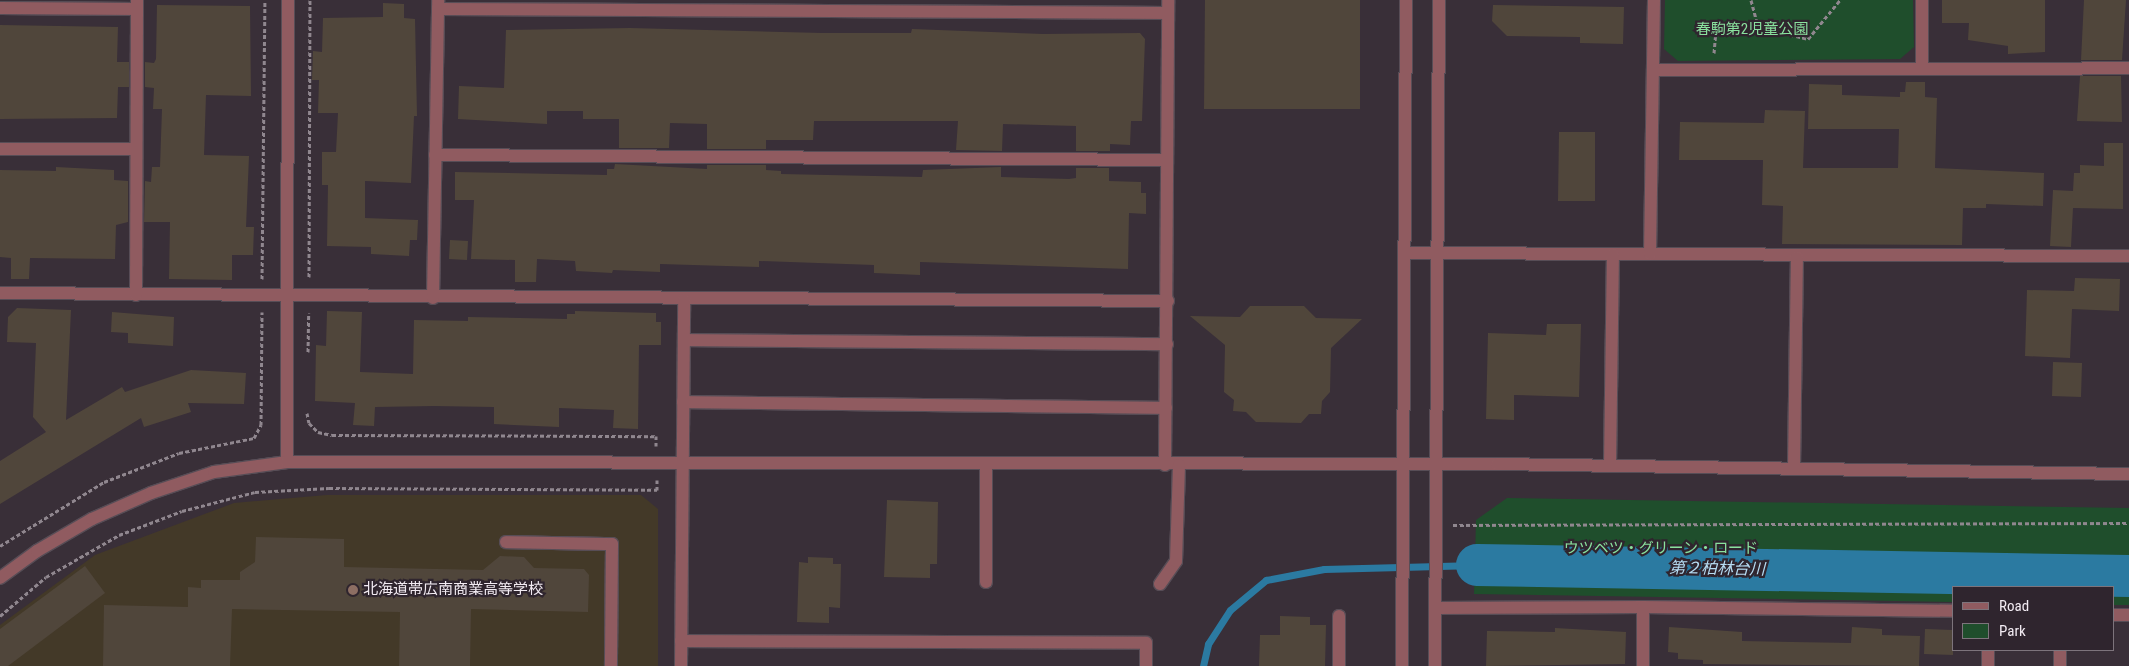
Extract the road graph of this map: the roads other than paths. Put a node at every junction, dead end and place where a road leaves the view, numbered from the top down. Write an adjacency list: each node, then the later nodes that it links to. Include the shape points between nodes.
1 (288, 0): 26 (street)
2 (1168, 0): 10 (street)
3 (1406, 0): 18 (street)
4 (1439, 0): 19 (street)
5 (1654, 0): 13 (street)
6 (1922, 0): 11 (street)
7 (438, 4): 10 (street); 16 (street)
8 (137, 5): 9 (street); 15 (street)
9 (0, 8)
10 (1168, 13): 17 (street)
11 (1922, 68): 12 (street); 13 (street)
12 (2129, 68)
13 (1654, 70): 21 (street)
14 (0, 149): 15 (street)
15 (135, 149): 25 (street)
16 (435, 155): 17 (street); 27 (street)
17 (1168, 160): 29 (street)
18 (1405, 253): 19 (street); 39 (street)
19 (1435, 253): 20 (street); 40 (street)
20 (1612, 254): 21 (street); 41 (street)
21 (1650, 254): 23 (street)
22 (2129, 256): 23 (street)
23 (1797, 257): 42 (street)
24 (0, 293): 25 (street)
25 (136, 295): 26 (street)
26 (288, 298): 27 (street); 34 (street)
27 (433, 298): 28 (street)
28 (684, 300): 29 (street); 30 (street)
29 (1168, 301): 31 (street)
30 (684, 340): 31 (street); 32 (street)
31 (1167, 344): 33 (street)
32 (683, 402): 33 (street); 35 (street)
33 (1166, 408): 37 (street)
34 (287, 462): 35 (street); 45 (street, via 214,472 151,493 92,519 37,551)
35 (683, 463): 36 (street); 54 (street)
36 (986, 464): 37 (street); 46 (street)
37 (1166, 465): 38 (street)
38 (1179, 465): 39 (street); 47 (street, via 1176,561)
39 (1402, 465): 40 (street); 61 (street)
40 (1437, 465): 41 (street); 49 (street)
41 (1610, 466): 42 (street)
42 (1794, 468): 43 (street)
43 (2129, 474)
44 (506, 542): 57 (street, via 612,544)
45 (0, 578)
46 (986, 582)
47 (1160, 584)
48 (1643, 607): 49 (street); 50 (street); 63 (street)
49 (1436, 608): 62 (street)
50 (1952, 611)
51 (2114, 614): 52 (street)
52 (2129, 615)
53 (1339, 616): 60 (street)
54 (680, 641): 58 (street); 59 (street, via 1146,644)
55 (1988, 651): 64 (street)
56 (2060, 651): 65 (street)
57 (611, 666)
58 (681, 666)
59 (1146, 666)
60 (1339, 666)
61 (1402, 666)
62 (1435, 666)
63 (1643, 666)
64 (1988, 666)
65 (2060, 666)

